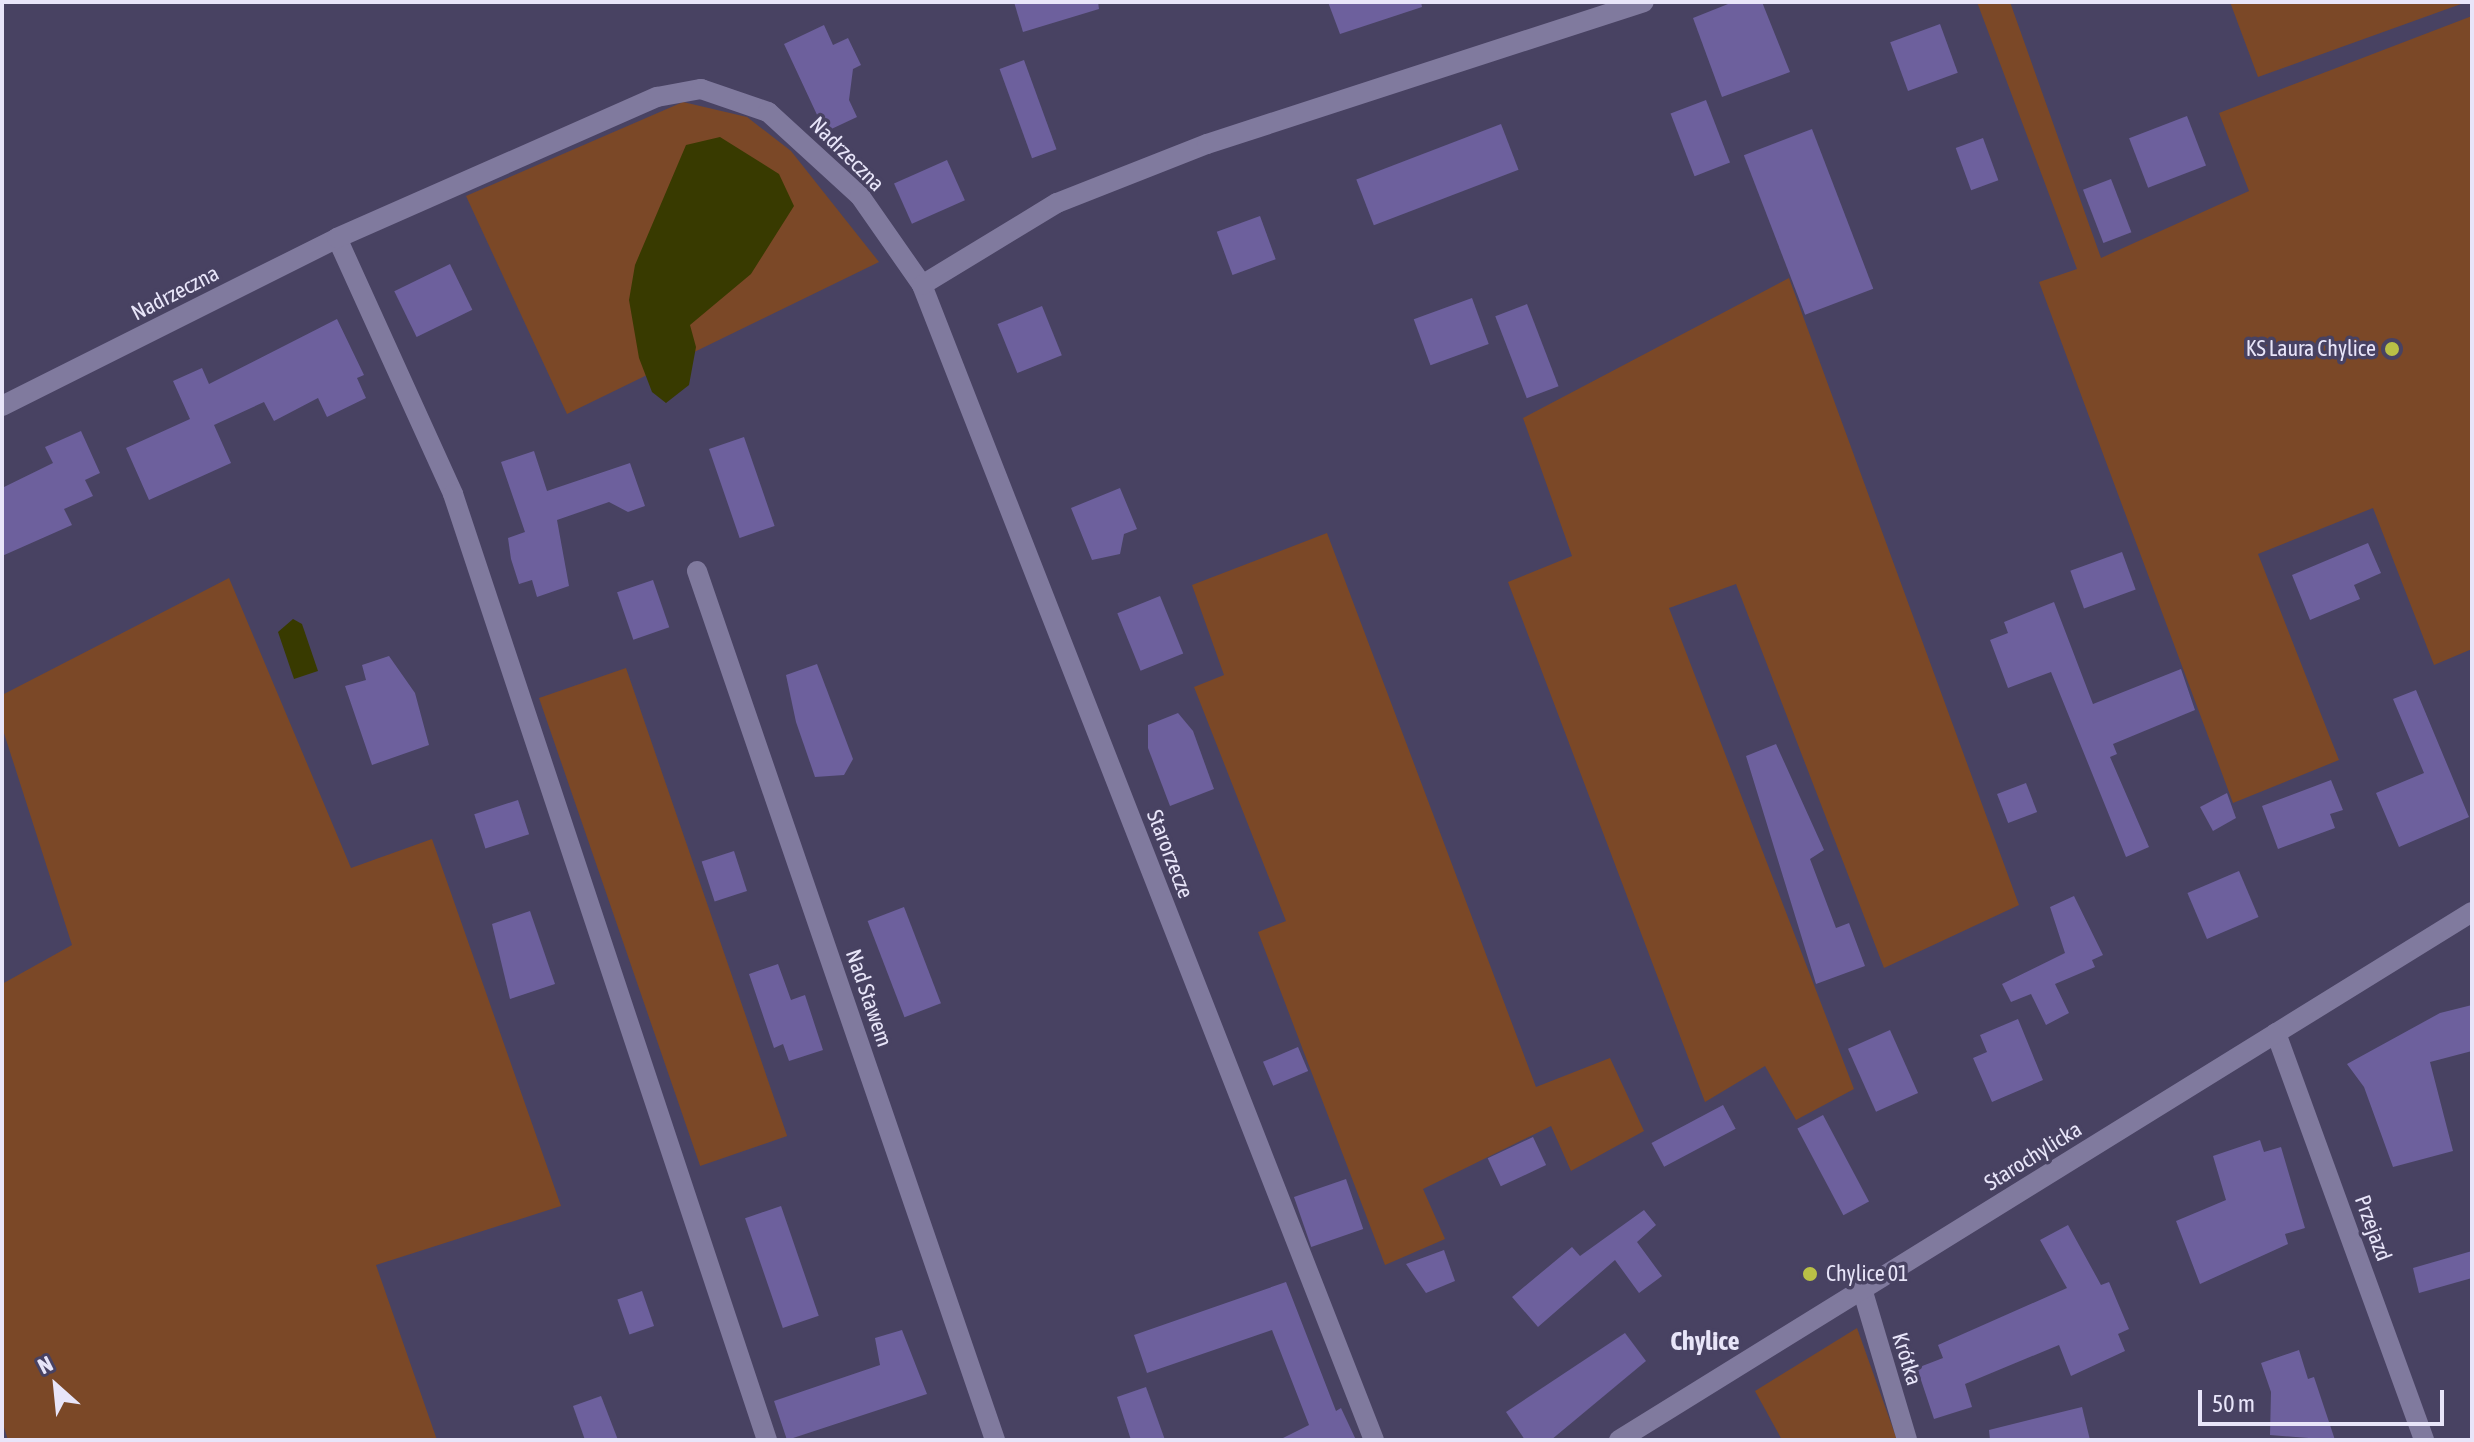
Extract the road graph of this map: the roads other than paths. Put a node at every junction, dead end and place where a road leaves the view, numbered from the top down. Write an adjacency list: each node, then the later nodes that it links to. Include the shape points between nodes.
1 (1643, 2): 3 (street, via 1207,144 1084,192 979,244)
2 (337, 238): 3 (street, Nadrzeczna, via 657,97 701,89 768,112 797,137 860,196); 4 (street, Nadrzeczna); 9 (street, via 453,494)
3 (922, 285): 11 (street, Starorzecze)
4 (2, 406)
5 (697, 571): 10 (street, Nad Stawem)
6 (2472, 912): 7 (street, Starochylicka)
7 (2276, 1033): 8 (street, Starochylicka); 14 (street, Przejazd)
8 (1863, 1292): 12 (street, Starochylicka); 13 (street, Krótka)
9 (767, 1440)
10 (995, 1440)
11 (1374, 1440)
12 (1619, 1440)
13 (1907, 1440)
14 (2424, 1440)

